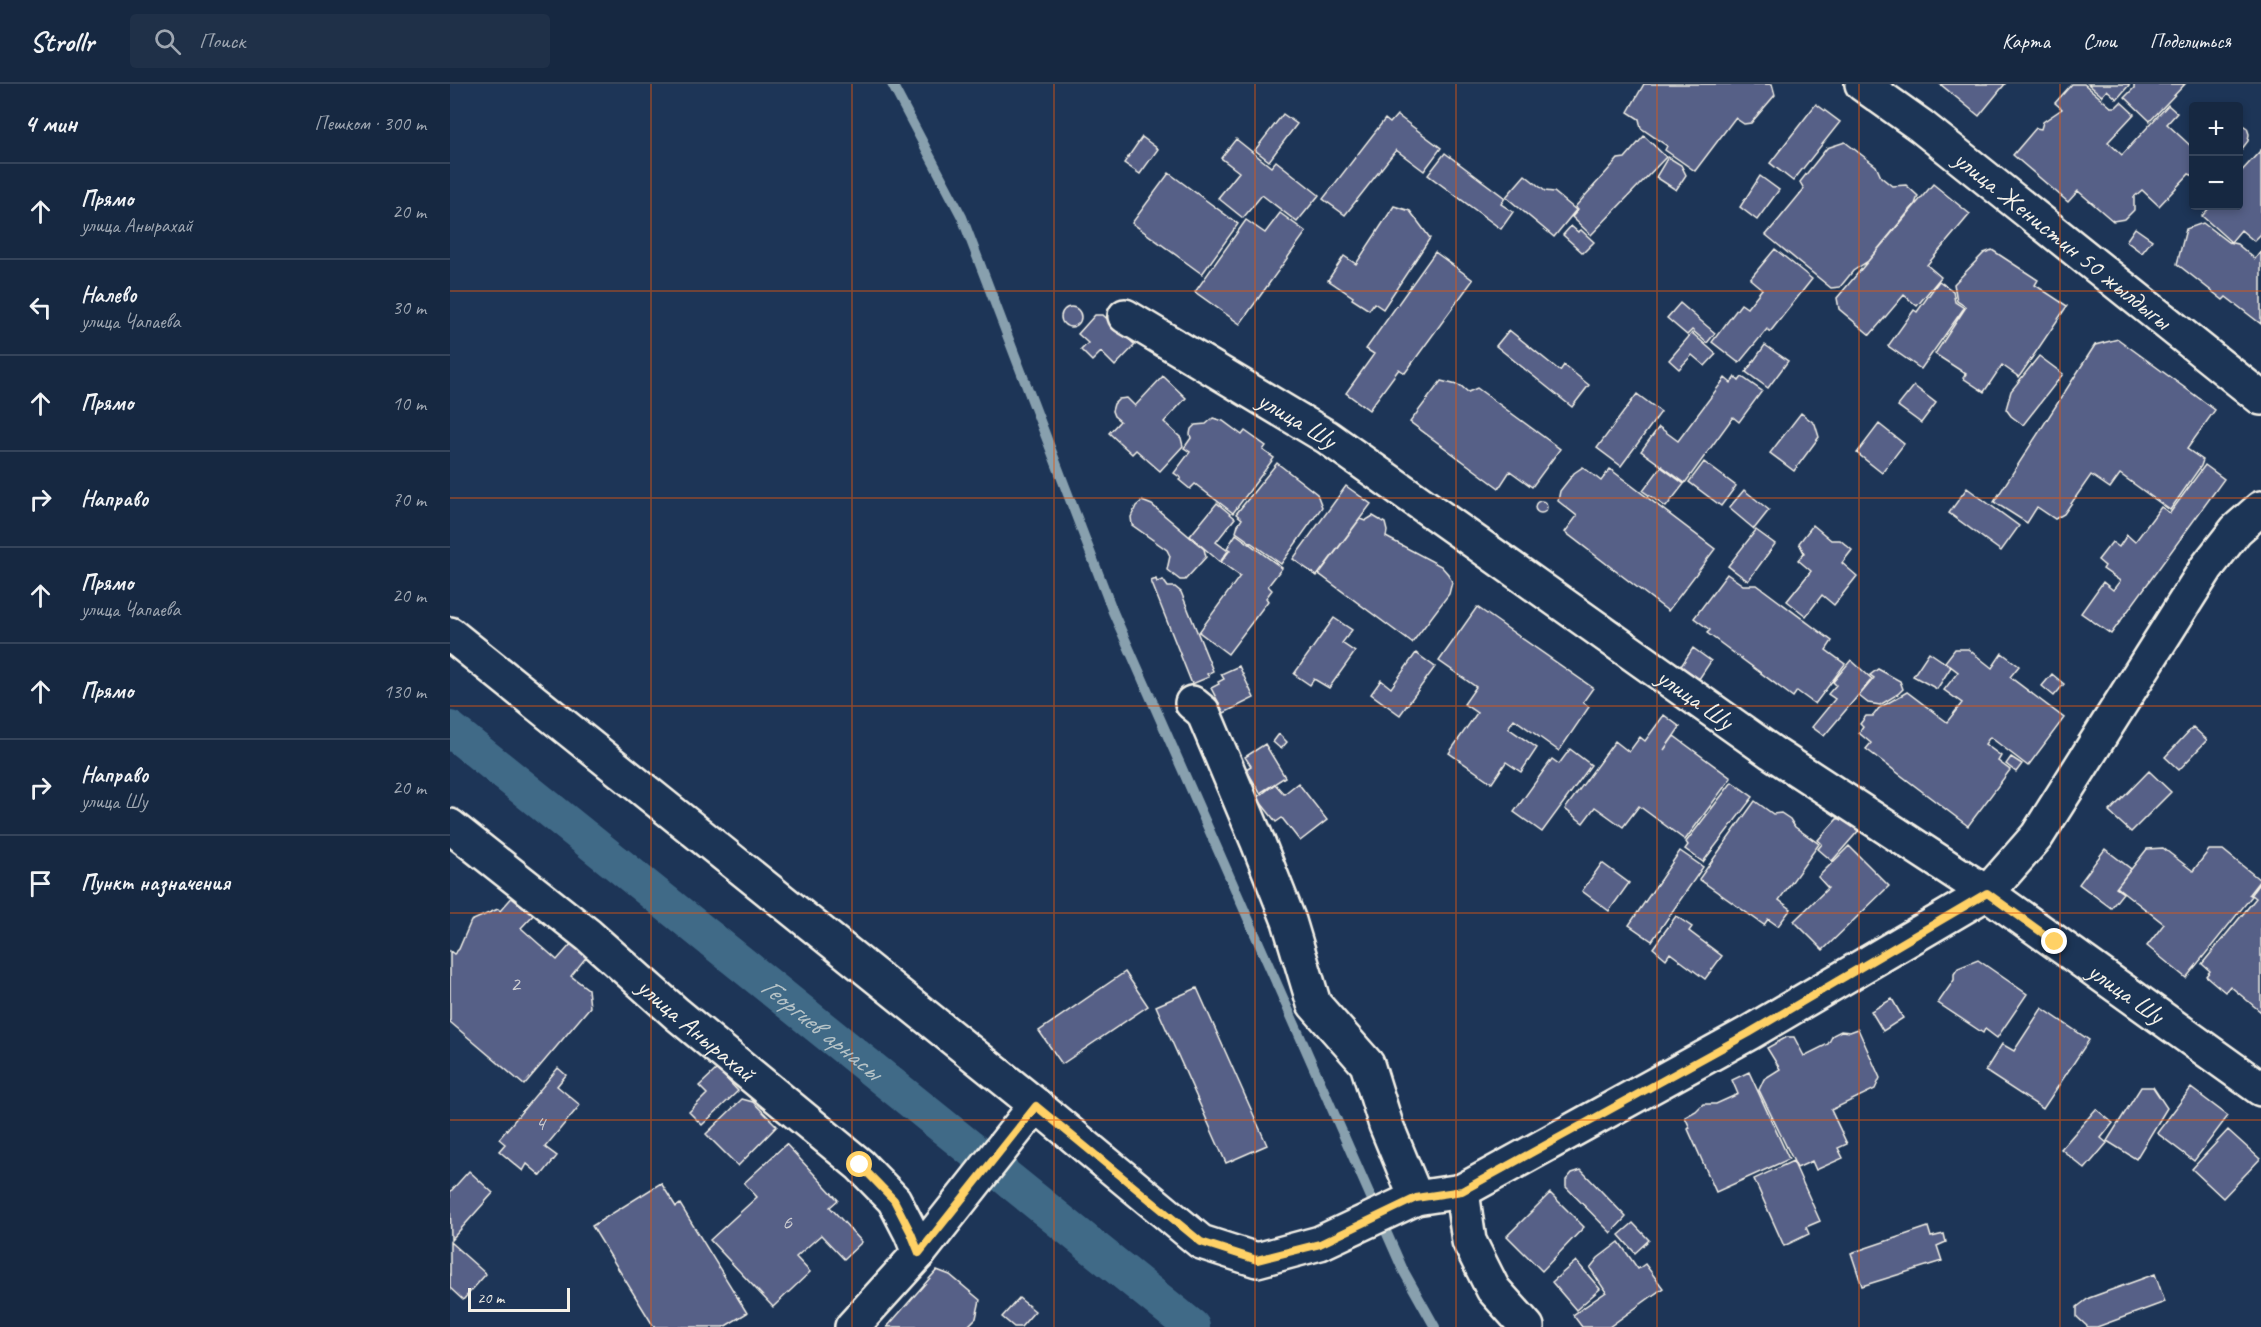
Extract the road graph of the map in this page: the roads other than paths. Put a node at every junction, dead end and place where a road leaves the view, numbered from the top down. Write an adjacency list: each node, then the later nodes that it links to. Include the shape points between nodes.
1 (1862, 84): 3 (street, улица Женистин 50 жылдыгы, via 1922,126)
2 (1125, 316): 8 (street, улица Шу, via 1327,437 1771,752)
3 (2261, 398)
4 (2261, 508): 8 (street, via 2207,567 2037,836)
5 (450, 634): 10 (street)
6 (1192, 703): 12 (street, via 1203,712 1257,840 1289,921 1314,1004 1367,1064 1386,1125)
7 (450, 826): 13 (street, улица Анырахай, via 588,935 860,1165 894,1200 911,1233)
8 (1987, 893): 9 (street, улица Шу); 11 (street, via 1749,1033)
9 (2261, 1089)
10 (1036, 1106): 12 (street, via 1201,1242 1257,1260 1320,1244); 13 (street)
11 (1462, 1191): 12 (street); 15 (street, via 1469,1241 1493,1289)
12 (1416, 1198)
13 (927, 1242): 14 (street)
14 (852, 1327)
15 (1527, 1327)

